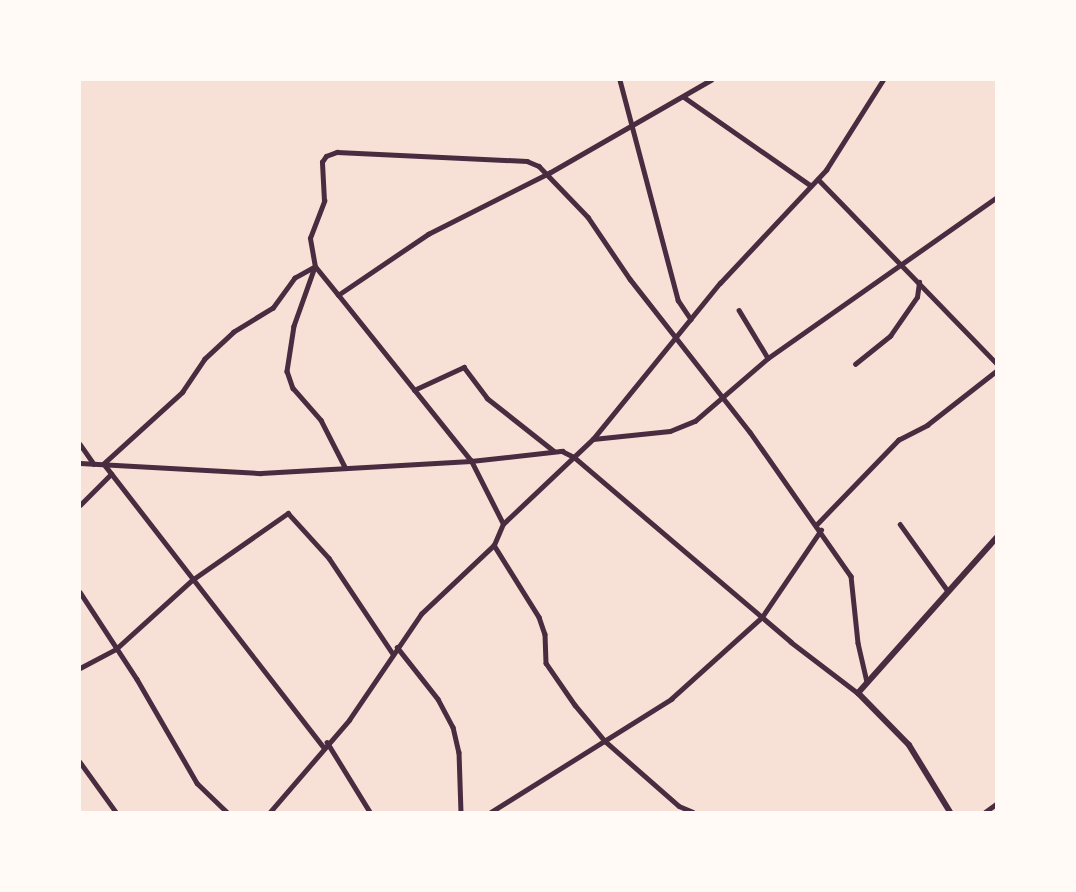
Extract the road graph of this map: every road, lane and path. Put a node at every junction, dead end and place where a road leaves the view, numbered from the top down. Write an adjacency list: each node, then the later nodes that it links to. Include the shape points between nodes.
1 (620, 80): 5 (street)
2 (711, 80): 4 (street)
3 (883, 80): 7 (street)
4 (684, 97): 5 (street); 8 (street)
5 (634, 125): 6 (street); 15 (street, via 678,300)
6 (549, 173): 11 (street, via 527,161 331,153 322,162 325,194 310,238); 13 (street, via 428,234); 16 (street, via 588,217)
7 (818, 178): 8 (street); 10 (street)
8 (810, 185): 15 (street)
9 (996, 198): 10 (street)
10 (903, 262): 12 (street); 17 (street)
11 (315, 267): 13 (street); 30 (street, via 295,278 273,308 234,332 205,359 183,392); 31 (street, via 294,326 287,371 293,388 321,420)
12 (919, 282): 18 (street); 19 (street, via 917,297 890,336)
13 (338, 295): 21 (street)
14 (739, 310): 17 (street)
15 (690, 319): 16 (street)
16 (675, 337): 22 (street); 23 (street)
17 (768, 358): 22 (street)
18 (996, 363)
19 (855, 364)
20 (996, 372): 35 (street, via 927,425 898,440)
21 (414, 390): 25 (street, via 464,367 487,398); 27 (street)
22 (722, 398): 23 (street, via 683,428); 35 (street)
23 (593, 439): 26 (street)
24 (80, 444): 29 (street)
25 (554, 451): 26 (street); 27 (street)
26 (574, 457): 34 (street); 43 (street)
27 (471, 461): 31 (street); 34 (street)
28 (80, 463): 29 (street)
29 (94, 464): 30 (street)
30 (104, 464): 31 (street, via 219,472); 32 (street)
31 (345, 467)
32 (111, 474): 33 (street); 40 (street)
33 (80, 506)
34 (503, 524): 39 (street)
35 (817, 524): 37 (street)
36 (900, 524): 41 (street)
37 (821, 530): 43 (street); 48 (street, via 853,581 858,643)
38 (996, 538): 41 (street)
39 (494, 545): 44 (street, via 421,614); 50 (street, via 544,627 544,653 550,672)
40 (192, 580): 45 (street); 46 (street, via 288,513 329,558); 51 (street)
41 (948, 591): 48 (street)
42 (80, 592): 45 (street)
43 (762, 617): 49 (street); 50 (street, via 671,699)
44 (397, 647): 46 (street); 58 (street, via 425,680 453,727 459,752)
45 (116, 649): 47 (street); 55 (street, via 197,783)
46 (393, 654): 51 (street, via 349,720)
47 (80, 668)
48 (867, 681): 49 (street)
49 (858, 693): 61 (street, via 909,745)
50 (604, 741): 59 (street); 60 (street, via 679,806)
51 (325, 744): 56 (street); 57 (street)
52 (80, 762): 54 (street)
53 (996, 804): 62 (street)
54 (116, 813)
55 (227, 813)
56 (270, 813)
57 (370, 813)
58 (461, 813)
59 (491, 813)
60 (693, 813)
61 (950, 813)
62 (984, 813)

